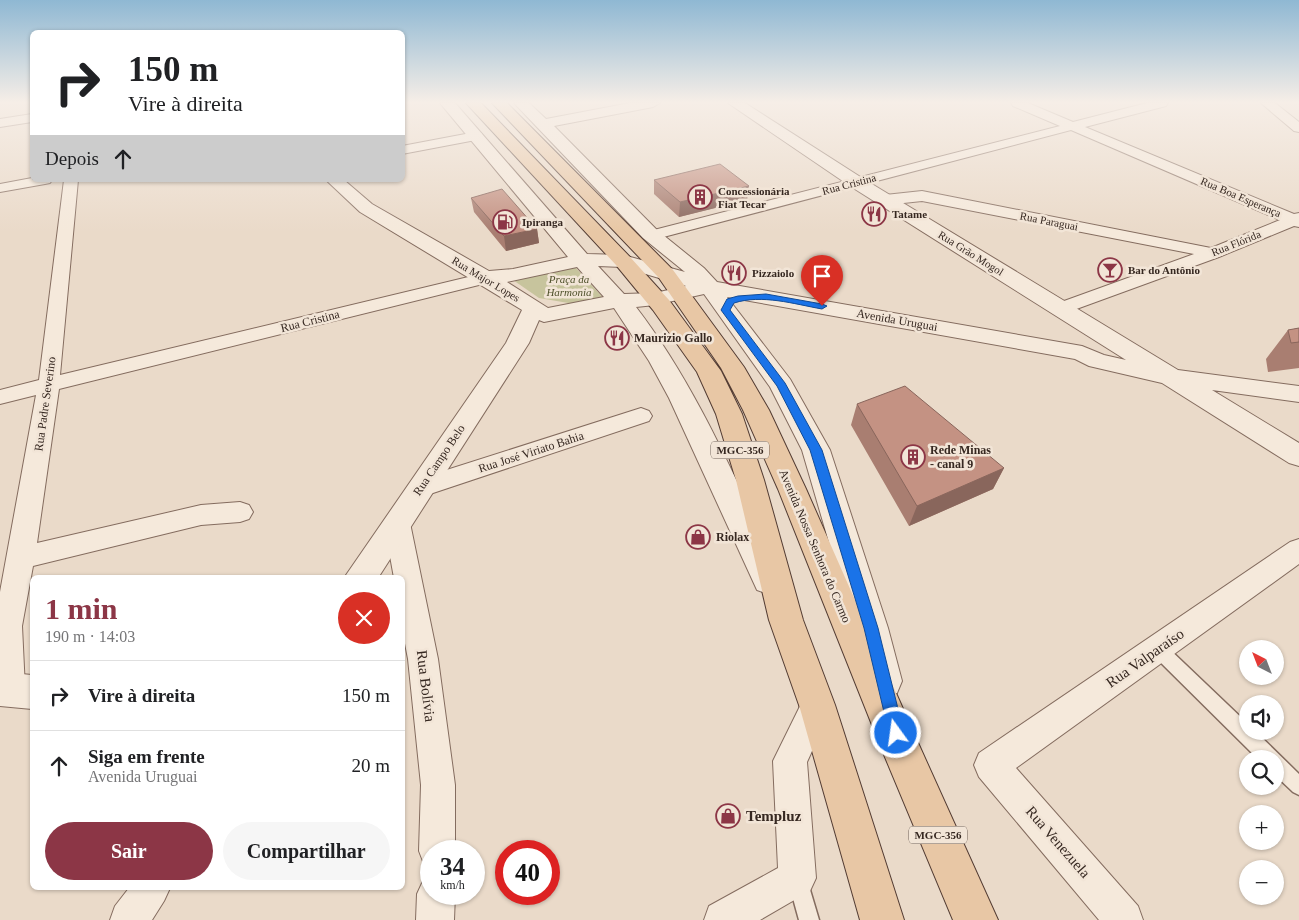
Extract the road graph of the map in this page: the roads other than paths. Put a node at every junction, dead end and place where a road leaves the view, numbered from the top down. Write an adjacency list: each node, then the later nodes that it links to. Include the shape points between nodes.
1 (423, 146): 10 (street)
2 (484, 146): 21 (street, Avenida Nossa Senhora do Carmo / MGC-356)
3 (515, 146): 22 (main road, Avenida Nossa Senhora do Carmo / MGC-356)
4 (528, 146): 11 (main road)
5 (542, 146): 11 (main road, Avenida Nossa Senhora do Carmo / MGC-356)
6 (565, 146): 19 (street, Avenida Nossa Senhora do Carmo / MGC-356)
7 (801, 146): 15 (street, Rua Grão Mogol)
8 (995, 146): 15 (street, Rua Cristina)
9 (1120, 146): 18 (street, Rua Boa Esperança)
10 (405, 149)
11 (560, 165): 25 (main road, Avenida Nossa Senhora do Carmo / MGC-356)
12 (34, 182): 16 (street)
13 (72, 182): 36 (street, Rua Padre Severino)
14 (336, 182): 23 (street, Rua Major Lopes, via 366,208)
15 (856, 182): 17 (street, Rua Grão Mogol); 19 (street, Rua Cristina)
16 (0, 188)
17 (885, 200): 20 (street, Rua Paraguai, via 922,196); 28 (street, Rua Grão Mogol)
18 (1297, 220): 20 (street, Rua Flórida)
19 (652, 235): 26 (street, Avenida Nossa Senhora do Carmo / MGC-356)
20 (1213, 253): 28 (street, Rua Flórida)
21 (581, 260): 22 (street); 24 (street); 27 (street, Avenida Nossa Senhora do Carmo / MGC-356)
22 (623, 261): 25 (main road, Avenida Nossa Senhora do Carmo / MGC-356)
23 (485, 278): 24 (street, Rua Major Lopes); 36 (street, Rua Cristina)
24 (509, 282): 29 (street, Rua Major Lopes)
25 (667, 289): 26 (street); 27 (street); 47 (main road, Avenida Nossa Senhora do Carmo / MGC-356, via 729,414 750,480); 52 (main road, Avenida Nossa Senhora do Carmo / MGC-356, via 732,367 756,410)
26 (718, 298): 32 (street, Avenida Uruguai, via 730,301 766,296); 52 (street, Avenida Nossa Senhora do Carmo / MGC-356, via 781,385 816,450 871,628)
27 (619, 301): 29 (street); 31 (street, Avenida Nossa Senhora do Carmo / MGC-356)
28 (1060, 309): 30 (street, Rua Grão Mogol)
29 (546, 313): 31 (street, via 601,318); 41 (street, Rua Campo Belo, via 518,343)
30 (1082, 322): 32 (street, Rua Grão Mogol, via 1096,339); 33 (street, Rua Grão Mogol)
31 (643, 333): 47 (street, Avenida Nossa Senhora do Carmo / MGC-356, via 682,398)
32 (1089, 350): 33 (street, Avenida Uruguai); 34 (street, Avenida Uruguai, via 1097,362)
33 (1138, 355): 34 (street, Rua Grão Mogol); 35 (street, Avenida Uruguai, via 1273,378)
34 (1172, 377): 37 (street, Avenida Uruguai); 40 (street, Rua Grão Mogol)
35 (1299, 377)
36 (49, 384): 38 (street, Rua Cristina); 45 (street, Rua Padre Severino)
37 (1299, 394)
38 (0, 397)
39 (641, 416): 41 (street, Rua José Viriato Bahia)
40 (1299, 456)
41 (422, 488): 43 (street, Rua Campo Belo)
42 (240, 512): 45 (street, via 201,515)
43 (397, 523): 46 (street, Rua Campo Belo); 57 (street, Rua Bolívia, via 423,659 438,785)
44 (1299, 550): 49 (street, Rua Valparaíso)
45 (21, 558): 48 (street, Rua Padre Severino)
46 (362, 575)
47 (786, 620): 51 (main road, Avenida Nossa Senhora do Carmo / MGC-356)
48 (3, 629): 50 (street, Rua Padre Severino)
49 (1158, 649): 53 (lane); 54 (street, Rua Valparaíso)
50 (14, 690)
51 (817, 705): 58 (street, via 790,761); 65 (main road, Avenida Nossa Senhora do Carmo / MGC-356)
52 (900, 750): 66 (main road, Avenida Nossa Senhora do Carmo / MGC-356)
53 (1262, 750)
54 (991, 765): 67 (street, Rua Venezuela)
55 (1284, 772): 56 (lane)
56 (1299, 786)
57 (436, 840)
58 (797, 878): 63 (street); 64 (lane)
59 (150, 890): 61 (street)
60 (436, 905): 62 (street)
61 (129, 920)
62 (435, 920)
63 (723, 920)
64 (809, 920)
65 (882, 920)
66 (976, 920)
67 (1124, 920)

